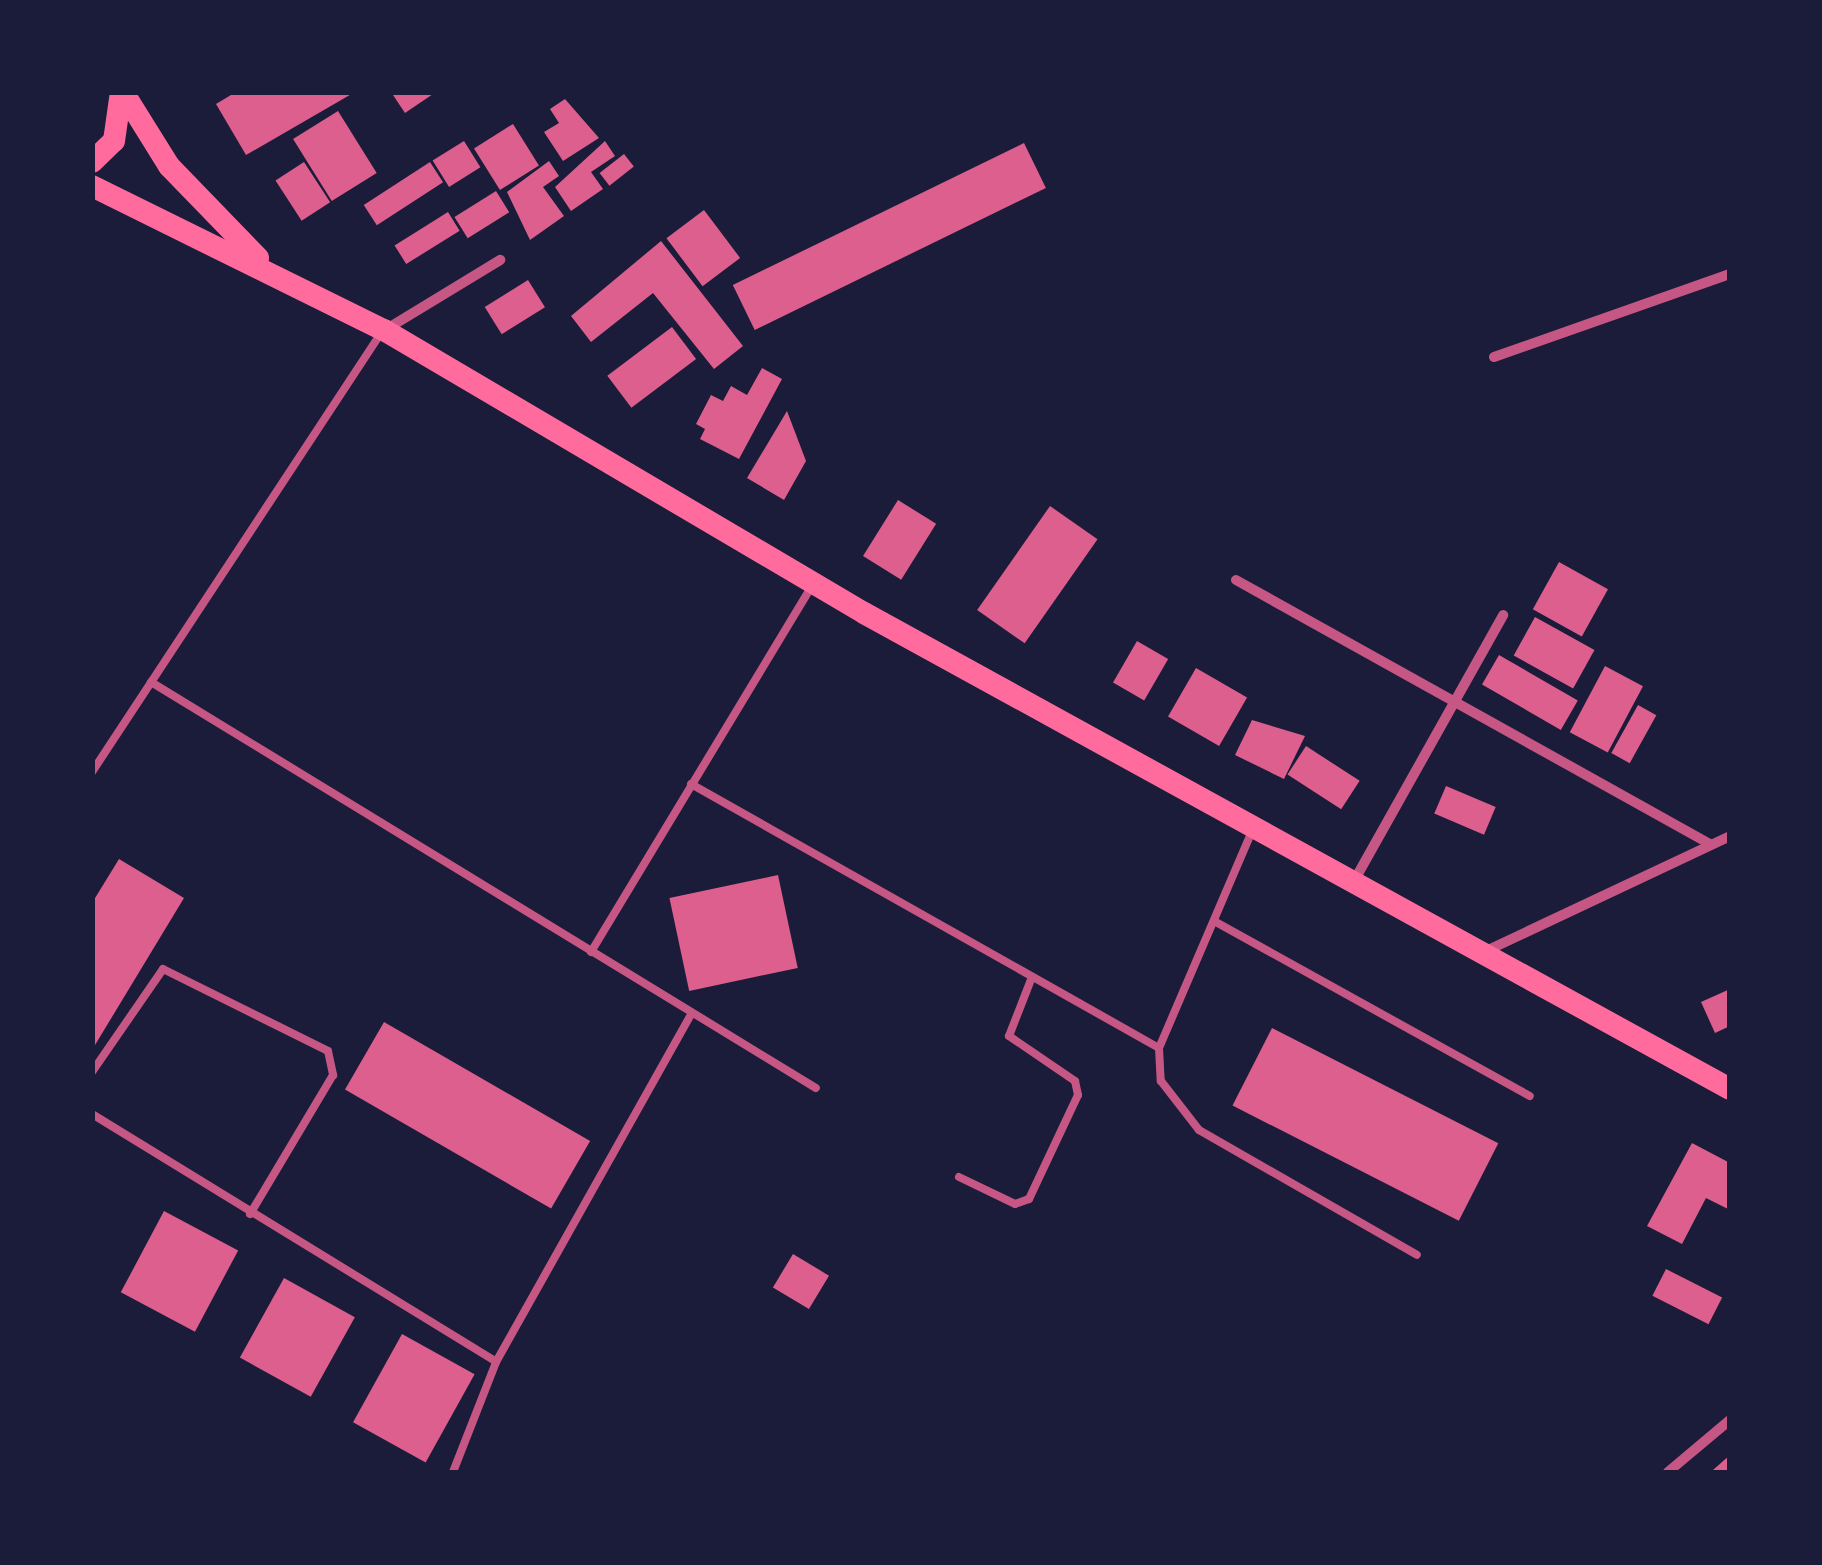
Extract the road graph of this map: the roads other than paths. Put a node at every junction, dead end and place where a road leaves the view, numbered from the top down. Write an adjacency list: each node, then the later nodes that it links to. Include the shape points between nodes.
1 (122, 92): 2 (main road, via 114,141); 5 (main road, via 169,166)
2 (92, 162)
3 (92, 186): 5 (main road)
4 (500, 260): 7 (street)
5 (268, 268): 7 (main road)
6 (1730, 274): 8 (street)
7 (384, 330): 10 (main road); 12 (lane)
8 (1494, 358)
9 (1236, 580): 13 (street)
10 (813, 584): 15 (lane); 16 (main road)
11 (1503, 615): 13 (street)
12 (151, 682): 14 (lane); 21 (lane)
13 (1456, 699): 18 (street); 19 (street)
14 (92, 772)
15 (691, 784): 21 (lane); 23 (lane)
16 (1254, 826): 19 (main road); 20 (lane)
17 (1730, 836): 18 (street)
18 (1710, 844): 22 (street)
19 (1354, 881): 22 (main road)
20 (1214, 920): 25 (lane); 29 (lane)
21 (591, 952): 24 (lane)
22 (1484, 952): 28 (main road)
23 (1032, 977): 25 (lane); 31 (lane, via 1009,1036 1075,1081 1078,1096 1029,1199 1015,1204)
24 (691, 1014): 27 (lane); 34 (lane)
25 (1158, 1048): 33 (lane, via 1161,1081 1199,1130)
26 (92, 1072): 32 (lane, via 163,969 328,1051 333,1075)
27 (816, 1088)
28 (1730, 1089)
29 (1530, 1096)
30 (92, 1114): 32 (lane)
31 (959, 1177)
32 (250, 1214): 34 (lane)
33 (1417, 1255)
34 (496, 1362): 36 (lane)
35 (1730, 1420): 37 (street)
36 (453, 1472)
37 (1668, 1472)

